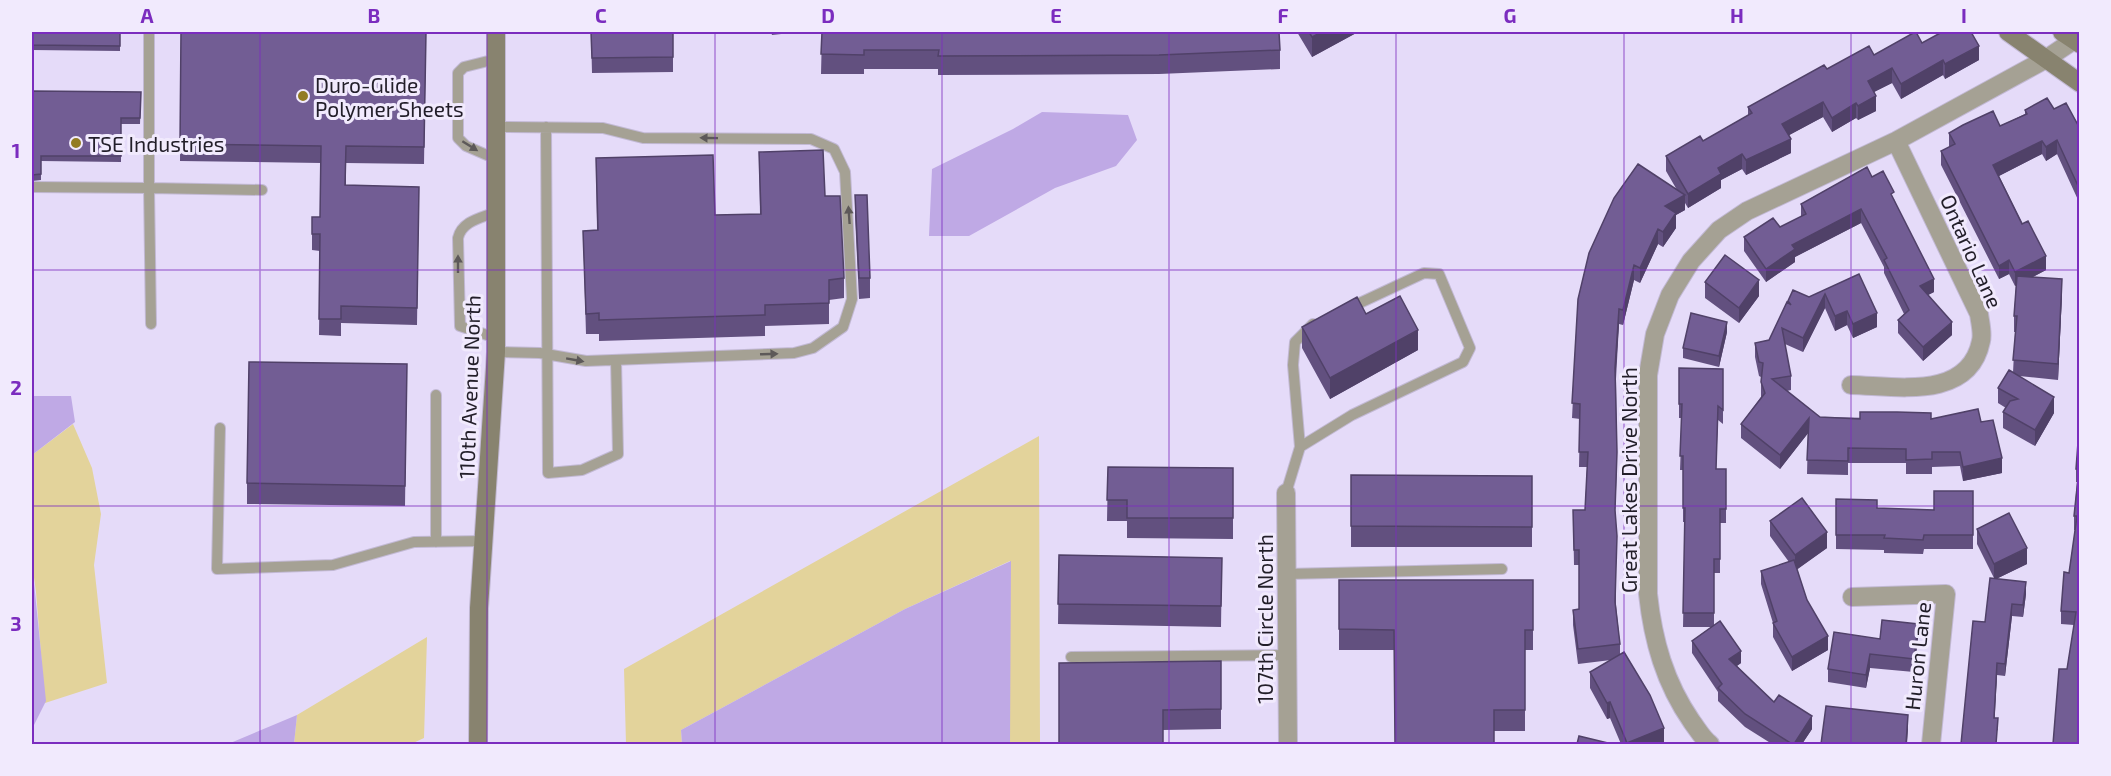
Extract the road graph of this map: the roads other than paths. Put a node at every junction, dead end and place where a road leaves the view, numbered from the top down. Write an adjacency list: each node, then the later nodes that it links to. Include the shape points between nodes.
1 (149, 32): 13 (lane)
2 (496, 32): 5 (street, 110th Avenue North)
3 (2008, 32): 6 (street)
4 (2074, 38): 6 (street, Great Lakes Drive North)
5 (496, 59): 8 (street, 110th Avenue North); 11 (lane, one-way to 11, via 465,67 458,73 456,133 466,146)
6 (2046, 59): 7 (street); 10 (street, Great Lakes Drive North)
7 (2079, 83)
8 (497, 127): 9 (lane); 11 (street, 110th Avenue North)
9 (546, 127): 18 (lane); 19 (lane, one-way to 9, via 794,353 813,348 843,327 852,299 845,172 834,149 811,139 643,138 603,128)
10 (1896, 141): 20 (street, Ontario Lane, via 1980,314 1982,340 1973,363 1957,379 1932,386); 34 (street, Great Lakes Drive North, via 1747,211 1719,230 1691,261 1670,295 1655,334 1648,375 1648,594 1652,630 1661,664 1680,705)
11 (496, 159): 15 (street, 110th Avenue North)
12 (32, 187): 13 (lane)
13 (149, 188): 14 (lane); 16 (lane)
14 (262, 189)
15 (496, 212): 17 (street, 110th Avenue North); 17 (lane, one-way to 15, via 460,326 458,238 467,223)
16 (151, 324)
17 (496, 345): 18 (lane); 25 (street, 110th Avenue North)
18 (546, 355): 19 (lane, one-way to 19, via 586,362); 19 (lane, via 548,473 582,470 618,454)
19 (616, 360)
20 (1851, 385)
21 (436, 395): 26 (lane)
22 (220, 428): 26 (lane, via 217,568 333,565 414,543)
23 (1300, 447): 23 (lane, via 1352,415 1462,362 1470,348 1439,274 1424,273 1308,326 1295,342 1293,365); 24 (lane)
24 (1286, 493): 28 (street, 107th Circle North)
25 (484, 541): 26 (lane); 32 (street, 110th Avenue North, via 479,608)
26 (436, 542)
27 (1502, 569): 28 (lane)
28 (1287, 574): 30 (street, 107th Circle North)
29 (1852, 597): 35 (street, Huron Lane, via 1946,594)
30 (1287, 655): 31 (lane); 33 (street, 107th Circle North)
31 (1071, 657)
32 (478, 744)
33 (1287, 744)
34 (1707, 744)
35 (1931, 744)

